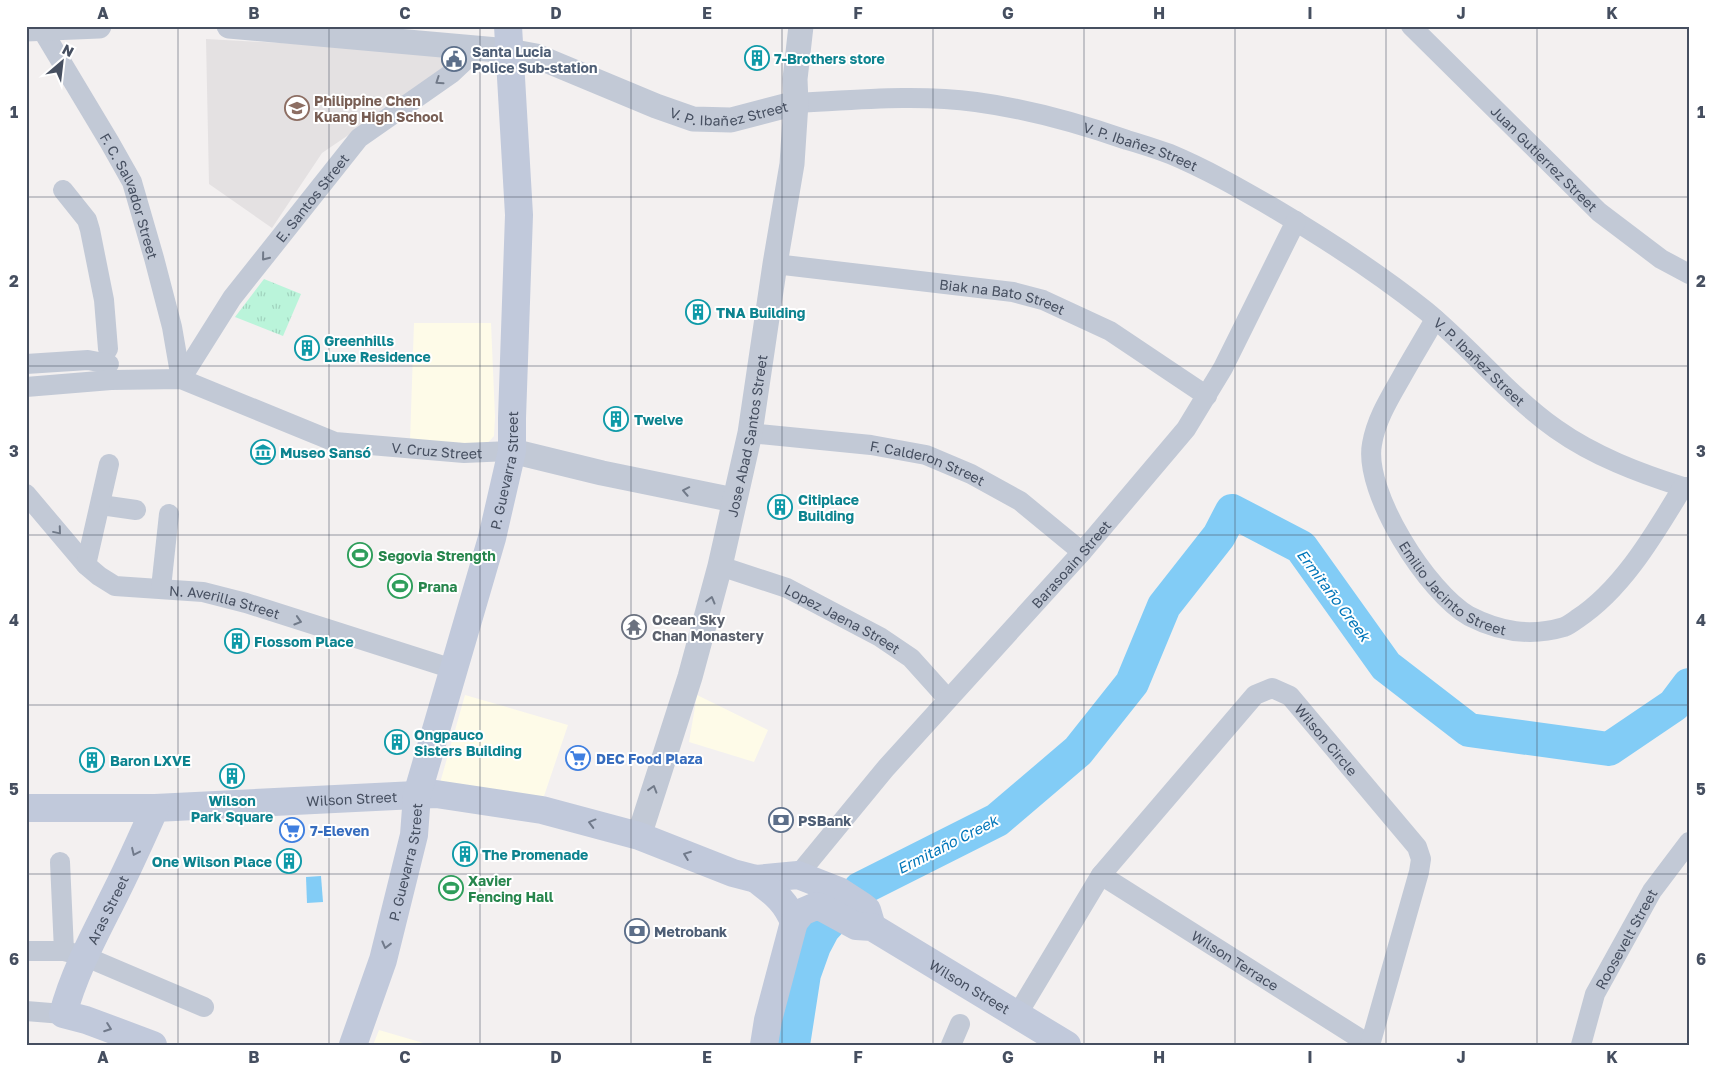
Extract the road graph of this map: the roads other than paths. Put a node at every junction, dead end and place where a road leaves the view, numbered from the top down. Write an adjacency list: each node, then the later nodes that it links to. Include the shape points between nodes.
1 (98, 26): 5 (street)
2 (229, 26): 7 (street, V. P. Ibañez Street)
3 (801, 26): 8 (street, Jose Abad Santos Street, via 795,79)
4 (1411, 26): 12 (street, Juan Gutierrez Street, via 1599,212 1661,259)
5 (34, 29): 15 (street, F. C. Salvador Street, via 110,142 132,182 172,327)
6 (508, 38): 7 (street, V. P. Ibañez Street); 8 (street, V. P. Ibañez Street, via 536,56 693,119 731,120); 19 (main road, P. Guevarra Street, via 519,215)
7 (472, 47): 15 (street, E. Santos Street, one-way to 15, via 470,56 452,73 358,138 232,298)
8 (796, 103): 10 (street, V. P. Ibañez Street, via 903,97 975,102 1032,112 1170,154 1231,183); 11 (street, Jose Abad Santos Street, via 792,164)
9 (63, 190): 14 (street, via 87,220 90,230 104,300 109,357)
10 (1296, 222): 13 (street, V. P. Ibañez Street, via 1354,257); 17 (street, Barasoain Street)
11 (775, 264): 17 (street, Biak na Bato Street, via 1013,292 1043,300 1110,331); 18 (street, Jose Abad Santos Street)
12 (1689, 274)
13 (1435, 319): 21 (street, V. P. Ibañez Street, via 1556,429 1649,476); 21 (street, Emilio Jacinto Street, via 1378,423 1371,445 1373,472 1382,502 1398,536 1450,602 1468,615 1513,632 1539,632 1566,626 1587,612 1617,583)
14 (26, 364)
15 (181, 379): 16 (street, V. Cruz Street, via 111,380); 19 (street, V. Cruz Street, via 335,442 464,453)
16 (26, 387)
17 (1206, 396): 27 (street, Barasoain Street, via 1186,429)
18 (750, 433): 23 (street, Jose Abad Santos Street); 27 (street, F. Calderon Street, via 871,444 926,455 970,474 1020,502)
19 (512, 451): 23 (street, V. Cruz Street, one-way to 19); 31 (main road, P. Guevarra Street, via 488,552)
20 (109, 464): 24 (street)
21 (1686, 487)
22 (26, 494): 28 (street, N. Averilla Street, one-way to 28)
23 (734, 500): 29 (street, Jose Abad Santos Street)
24 (101, 505): 25 (street); 28 (street)
25 (136, 510)
26 (170, 514): 30 (street)
27 (1082, 552): 32 (street, Barasoain Street)
28 (86, 565): 30 (street, N. Averilla Street, via 115,586)
29 (720, 566): 32 (street, Lopez Jaena Street, via 787,588 880,637 911,658); 36 (street, Jose Abad Santos Street, one-way to 29, via 690,677)
30 (161, 588): 31 (street, N. Averilla Street, one-way to 31, via 202,592 246,603)
31 (453, 669): 33 (main road, P. Guevarra Street)
32 (947, 698): 39 (street, Barasoain Street)
33 (417, 795): 35 (main road, Wilson Street); 36 (main road, Wilson Street, one-way to 33, via 542,810 436,794); 52 (main road, P. Guevarra Street, one-way to 52, via 414,835 383,960)
34 (26, 808): 35 (main road, Wilson Street)
35 (155, 808): 45 (main road, Aras Street, one-way to 45, via 120,886)
36 (639, 836): 41 (main road, Wilson Street, one-way to 36, via 732,873)
37 (1689, 842): 57 (street, Roosevelt Street, via 1652,892 1595,994)
38 (60, 862): 45 (street)
39 (798, 875): 41 (main road, Wilson Street); 42 (main road, Wilson Street)
40 (1101, 875): 49 (street, Wilson Circle); 56 (street, Wilson Terrace); 56 (street, Wilson Circle, via 1255,695 1272,688 1290,696 1417,847 1421,860)
41 (756, 879): 43 (main road, Wilson Street, via 782,900)
42 (831, 900): 43 (main road, via 808,908); 49 (main road, Wilson Street)
43 (794, 922): 53 (main road)
44 (26, 950): 45 (street)
45 (74, 954): 46 (street); 48 (main road, Aras Street)
46 (204, 1007)
47 (26, 1010): 48 (street)
48 (63, 1014): 51 (main road, one-way to 51)
49 (1017, 1015): 55 (main road, Wilson Street)
50 (960, 1024): 54 (street)
51 (153, 1045)
52 (353, 1045)
53 (764, 1045)
54 (951, 1045)
55 (1067, 1045)
56 (1370, 1045)
57 (1581, 1045)

